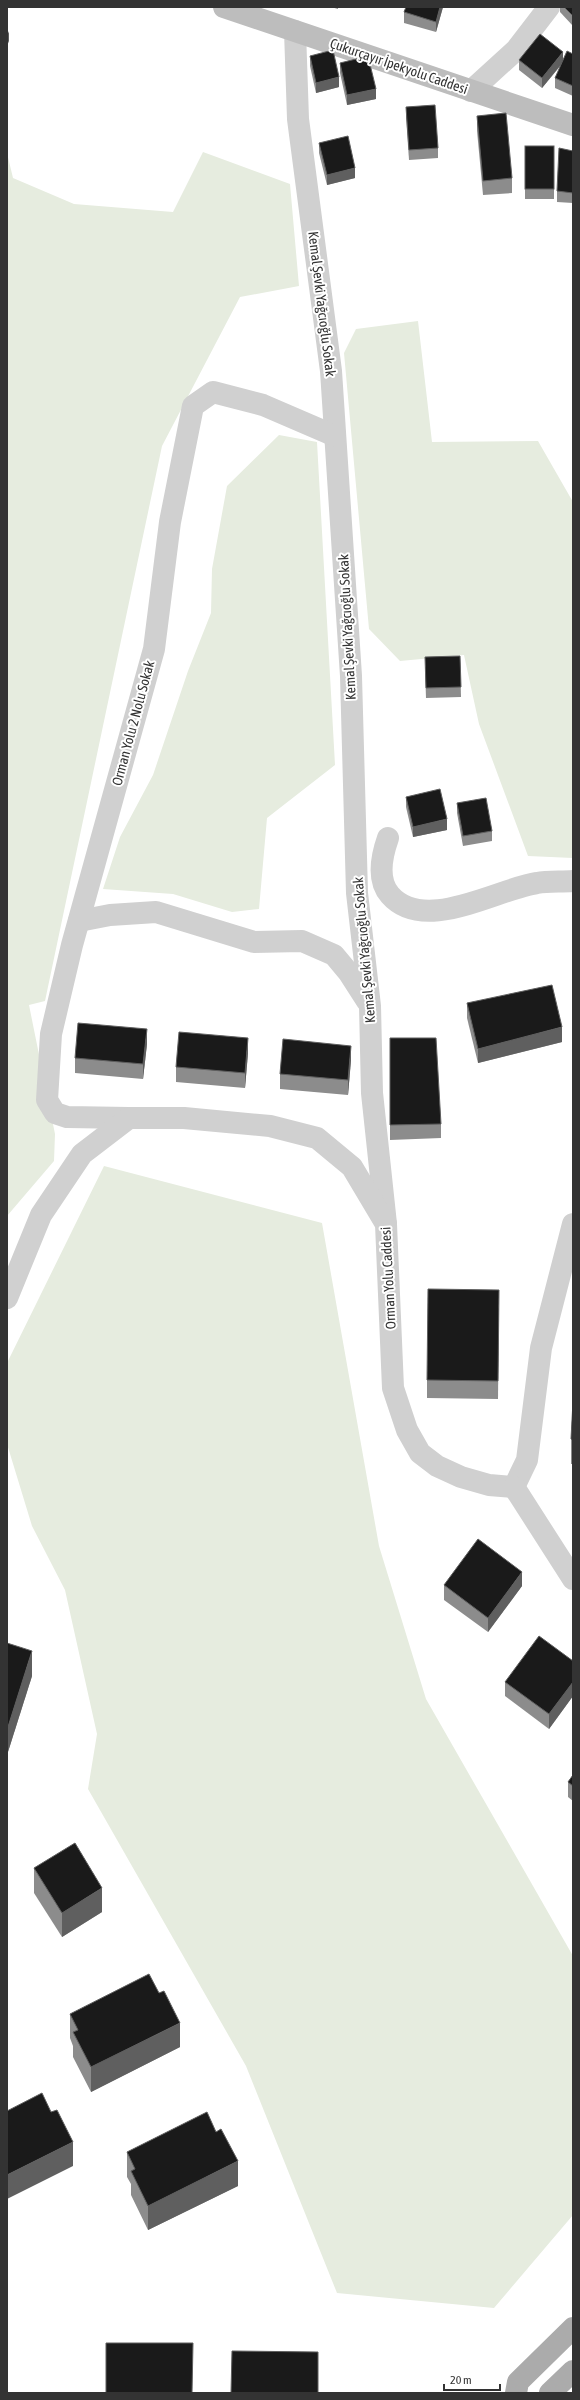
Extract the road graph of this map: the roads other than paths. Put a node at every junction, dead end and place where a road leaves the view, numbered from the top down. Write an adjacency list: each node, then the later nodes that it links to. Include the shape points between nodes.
1 (224, 7): 3 (street, Çukurçayır İpekyolu Caddesi)
2 (549, 7): 4 (street, via 516,50)
3 (294, 31): 4 (street, Çukurçayır İpekyolu Caddesi); 6 (street, Kemal Şevki Yağcıoğlu Sokak, via 298,119 331,371)
4 (472, 91): 5 (street, Çukurçayır İpekyolu Caddesi)
5 (573, 125)
6 (335, 436): 9 (street, Orman Yolu 2 Nolu Sokak, via 263,404 213,392 193,406 170,522 154,649); 10 (street, Kemal Şevki Yağcıoğlu Sokak, via 351,676 357,893)
7 (388, 838): 8 (street, via 381,860 385,889 396,902 421,910 459,907 536,883)
8 (573, 881)
9 (79, 921): 10 (street, via 110,915 156,912 254,942 302,941 334,955 350,972); 11 (street, Orman Yolu 2 Nolu Sokak, via 51,1034 47,1100 55,1113 67,1117)
10 (370, 1006): 12 (street, Kemal Şevki Yağcıoğlu Sokak, via 372,1093)
11 (129, 1118): 12 (street, Orman Yolu Caddesi, via 184,1118 270,1126 317,1138 352,1167); 14 (street, via 82,1154 41,1215)
12 (386, 1224): 15 (street, Orman Yolu Caddesi, via 393,1388 407,1430 420,1452 437,1466 489,1485)
13 (573, 1224): 15 (street, via 541,1348 527,1460)
14 (7, 1298)
15 (514, 1487): 16 (street)
16 (573, 1579)
17 (573, 2328): 19 (main road, via 518,2382)
18 (573, 2371): 20 (main road)
19 (516, 2393)
20 (550, 2393)

